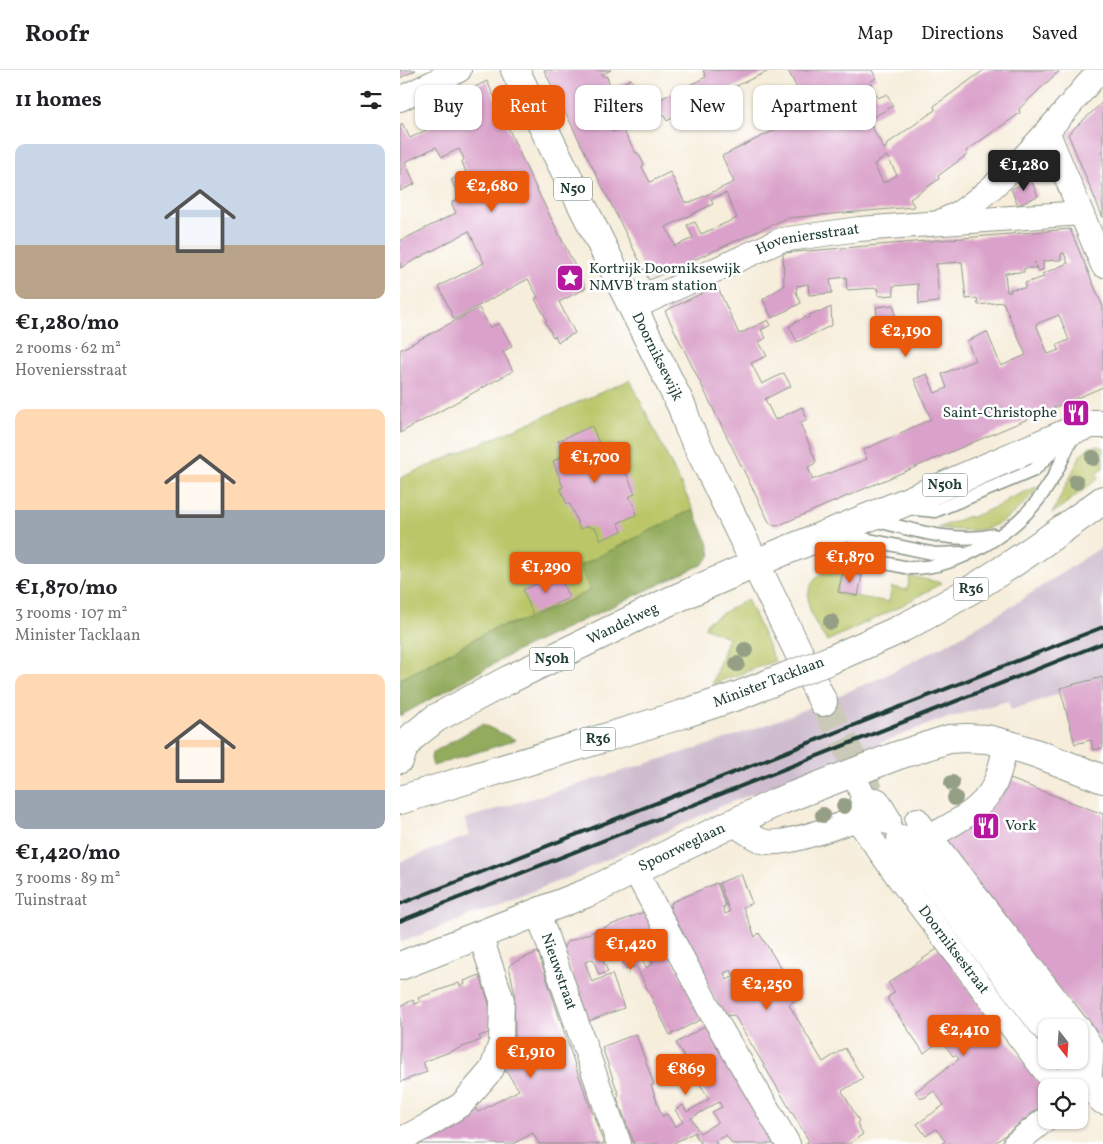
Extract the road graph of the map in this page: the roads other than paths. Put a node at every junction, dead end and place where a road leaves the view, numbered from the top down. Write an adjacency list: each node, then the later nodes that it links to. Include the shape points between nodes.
1 (459, 70): 4 (street)
2 (515, 70): 9 (main road, Doorniksewijk / N50)
3 (1100, 70): 5 (street, Hoveniersstraat)
4 (400, 99)
5 (1046, 131): 6 (street); 7 (street, Hoveniersstraat, via 1021,161 988,190 964,210)
6 (1081, 213): 7 (street, Hoveniersstraat); 8 (street)
7 (936, 224): 9 (street, Hoveniersstraat, via 859,229 781,240)
8 (1103, 265)
9 (632, 308): 18 (main road, Doorniksewijk / N50)
10 (1103, 424): 11 (main road, N50h)
11 (1076, 429): 13 (main road, N50h); 15 (lane, via 1046,489 1033,506)
12 (1103, 500): 23 (main road, Minister Tacklaan / R36, bridge, via 1014,563 964,593 895,631 828,661 680,715)
13 (865, 519): 14 (main road, N50h); 15 (lane, via 962,538)
14 (833, 532): 16 (main road, N50h); 17 (lane, via 936,554)
15 (1002, 533): 17 (lane)
16 (800, 544): 17 (lane, via 909,568 938,565); 18 (main road, N50h)
17 (972, 552)
18 (755, 564): 19 (main road); 21 (main road, Wandelweg / N50h, via 668,602 442,715 412,738)
19 (823, 702)
20 (1007, 744): 22 (main road, Spoorweglaan); 24 (street, via 997,778 986,799 969,814); 25 (main road, Spoorweglaan, via 987,739 948,739 776,802)
21 (400, 759)
22 (1103, 780)
23 (402, 792)
24 (891, 821): 25 (street, via 775,842 761,840); 30 (main road, Doorniksestraat); 31 (street); 34 (street, Doorniksestraat, via 1052,1080)
25 (732, 823): 26 (main road, Spoorweglaan)
26 (635, 870): 27 (main road, Spoorweglaan); 38 (street, via 712,1014)
27 (538, 913): 28 (main road, Spoorweglaan); 37 (street, Nieuwstraat)
28 (480, 935): 29 (main road, Spoorweglaan); 36 (street, via 502,1000 501,1042 492,1069 462,1104)
29 (400, 966)
30 (1039, 1019)
31 (1071, 1019)
32 (1088, 1042): 34 (street, via 1092,1048)
33 (1076, 1069): 34 (main road)
34 (1090, 1092)
35 (1038, 1125): 39 (street)
36 (400, 1142)
37 (619, 1144)
38 (788, 1144)
39 (1015, 1144)

